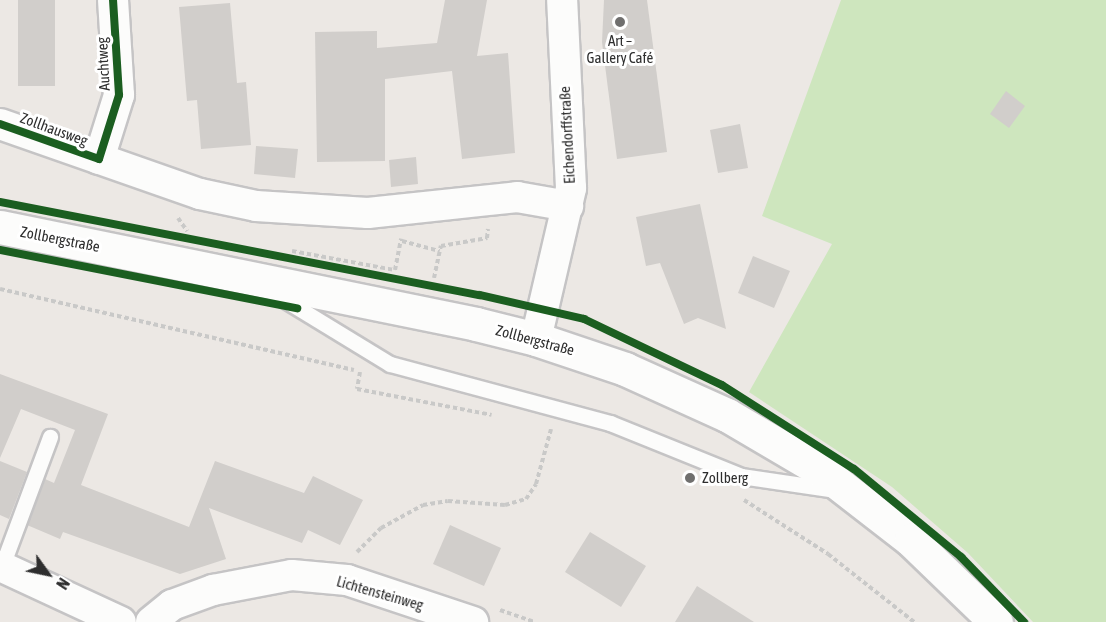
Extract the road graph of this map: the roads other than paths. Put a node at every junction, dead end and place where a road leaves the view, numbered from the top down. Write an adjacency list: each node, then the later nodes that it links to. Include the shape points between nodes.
1 (112, 0): 4 (street, Auchtweg, via 119,96)
2 (562, 0): 5 (street, Eichendorffstraße, via 572,170)
3 (0, 124): 4 (street, Zollhausweg)
4 (99, 159): 5 (street, Zollhausweg, via 166,183 256,206 335,212 406,211 527,197)
5 (568, 206): 8 (street, Eichendorffstraße)
6 (0, 227): 7 (main road, Zollbergstraße)
7 (247, 276): 8 (main road, Zollbergstraße); 10 (lane, via 390,364 610,423 741,476)
8 (536, 339): 10 (main road, Zollbergstraße, via 625,369 707,405 795,453)
9 (50, 437): 11 (lane)
10 (851, 492): 15 (main road, Zollbergstraße, via 911,540)
11 (1, 566): 12 (street)
12 (121, 622)
13 (151, 622): 14 (street, Lichtensteinweg, via 172,605 213,590 292,575 347,580)
14 (473, 622)
15 (996, 622)

